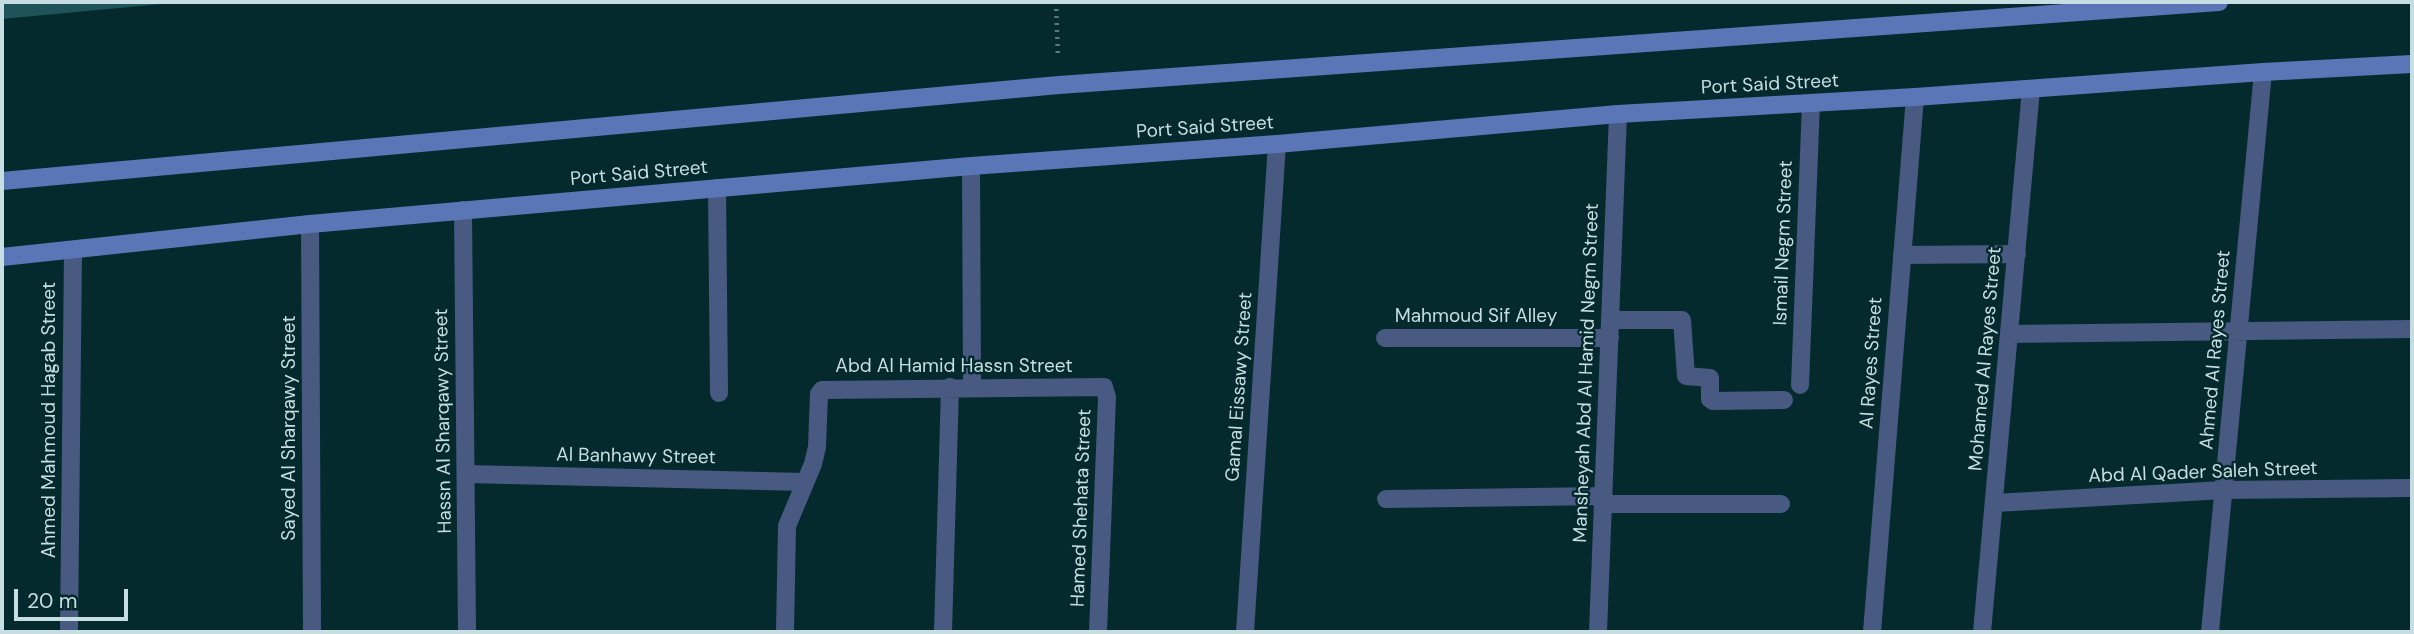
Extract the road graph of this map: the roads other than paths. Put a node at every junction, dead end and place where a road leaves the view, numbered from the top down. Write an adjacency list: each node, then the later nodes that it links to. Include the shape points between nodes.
1 (2219, 2): 10 (main road, via 1059,85)
2 (2412, 64): 3 (main road, Port Said Street)
3 (2263, 72): 4 (main road, Port Said Street); 20 (street, Ahmed Al Rayes Street)
4 (2031, 89): 5 (main road, Port Said Street); 15 (street, Mohamed Al Rayes Street)
5 (1915, 97): 6 (main road, Port Said Street); 16 (street, Al Rayes Street)
6 (1811, 103): 7 (main road, Port Said Street); 23 (street, Ismail Negm Street)
7 (1618, 114): 8 (main road, Port Said Street); 18 (street, Mansheyah Abd Al Hamid Negm Street)
8 (1277, 144): 9 (main road, Port Said Street); 43 (street, Gamal Eissawy Street)
9 (971, 166): 11 (main road, Port Said Street); 25 (street)
10 (2, 181)
11 (717, 188): 12 (main road, Port Said Street); 27 (street)
12 (463, 210): 13 (main road, Port Said Street); 29 (street, Hassn Al Sharqawy Street)
13 (310, 224): 14 (main road, Port Said Street); 38 (street, Sayed Al Sharqawy Street)
14 (73, 250): 17 (main road, Port Said Street); 37 (street, Ahmed Mahmoud Hagab Street)
15 (2017, 254): 16 (street); 21 (street, Mohamed Al Rayes Street)
16 (1902, 255): 45 (street, Al Rayes Street)
17 (2, 257)
18 (1610, 329): 22 (street, Mahmoud Sif Alley); 28 (street, Mahmoud Sif Alley, via 1682,320 1685,375 1710,378 1710,399); 34 (street, Mansheyah Abd Al Hamid Negm Street)
19 (2412, 329): 20 (street)
20 (2239, 333): 21 (street); 32 (street, Ahmed Al Rayes Street)
21 (2009, 334): 35 (street, Mohamed Al Rayes Street)
22 (1385, 338)
23 (1800, 385)
24 (950, 387): 25 (street, Abd Al Hamid Hassn Street); 30 (street, Abd Al Hamid Hassn Street, via 822,390 817,447); 41 (street)
25 (972, 387): 26 (street, Abd Al Hamid Hassn Street)
26 (1104, 387): 42 (street, Hamed Shehata Street)
27 (719, 393)
28 (1784, 400)
29 (466, 474): 30 (street, Al Banhawy Street); 39 (street, Hassn Al Sharqawy Street)
30 (805, 482): 40 (street, Abd Al Hamid Hassn Street, via 787,526)
31 (2412, 488): 32 (street, Abd Al Qader Saleh Street)
32 (2224, 490): 35 (street, Abd Al Qader Saleh Street); 47 (street, Ahmed Al Rayes Street)
33 (1387, 499): 34 (street)
34 (1603, 500): 36 (street); 44 (street, Mansheyah Abd Al Hamid Negm Street)
35 (1995, 503): 46 (street, Mohamed Al Rayes Street)
36 (1781, 504)
37 (69, 632)
38 (312, 632)
39 (467, 632)
40 (785, 632)
41 (943, 632)
42 (1098, 632)
43 (1245, 632)
44 (1598, 632)
45 (1872, 632)
46 (1982, 632)
47 (2210, 632)

